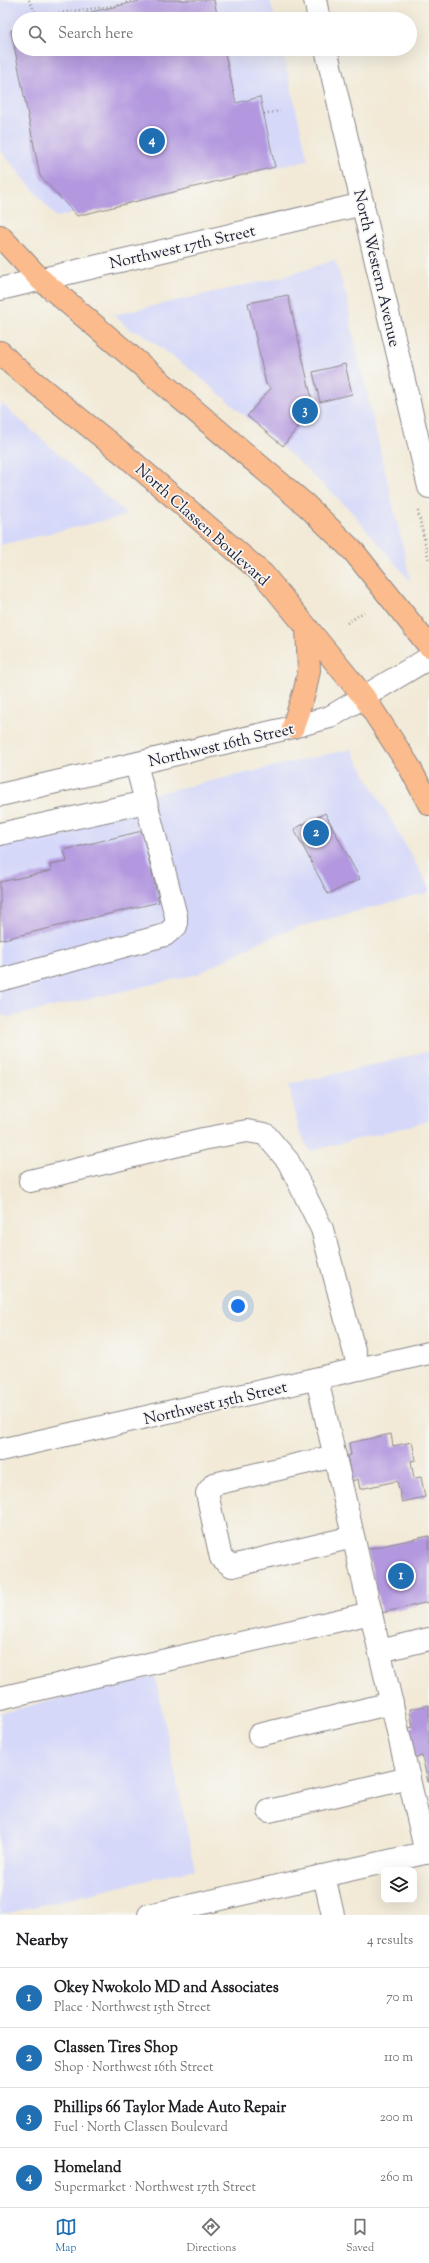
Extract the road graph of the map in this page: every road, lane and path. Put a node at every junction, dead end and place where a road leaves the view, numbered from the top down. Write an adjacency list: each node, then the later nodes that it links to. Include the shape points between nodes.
1 (29, 0): 4 (path)
2 (133, 0): 5 (path, via 120,5)
3 (315, 0): 6 (street)
4 (35, 12)
5 (67, 12)
6 (318, 12)
7 (328, 56): 10 (street, North Western Avenue)
8 (280, 111): 9 (path)
9 (264, 114)
10 (363, 204): 12 (street, Northwest 17th Street); 15 (street, North Western Avenue)
11 (0, 236): 12 (main road)
12 (40, 279): 13 (street, Northwest 17th Street); 19 (main road, via 308,506 354,552)
13 (0, 288)
14 (0, 352): 18 (main road, North Classen Boulevard, via 263,574)
15 (429, 487)
16 (364, 612): 17 (path)
17 (347, 623)
18 (307, 629): 21 (main road, North Classen Boulevard); 22 (main road, via 309,670)
19 (429, 646)
20 (429, 658): 21 (street, Northwest 16th Street)
21 (364, 697): 22 (street, Northwest 16th Street, via 330,717); 26 (main road, North Classen Boulevard, via 409,766)
22 (293, 727): 23 (street, Northwest 16th Street)
23 (136, 764): 24 (street, Northwest 16th Street); 25 (street)
24 (0, 795)
25 (146, 802): 27 (street); 28 (street, via 176,916 176,926 165,935)
26 (429, 804)
27 (0, 834)
28 (0, 980)
29 (30, 1181): 31 (street, via 203,1139 247,1131 265,1134 288,1161 322,1228)
30 (429, 1353): 31 (street, Northwest 15th Street)
31 (359, 1369): 32 (street, Northwest 15th Street)
32 (317, 1379): 33 (street, Northwest 15th Street); 34 (street)
33 (0, 1450)
34 (335, 1456): 35 (street); 35 (street, via 214,1484 207,1493 221,1558 232,1566)
35 (354, 1537): 36 (street)
36 (371, 1612): 38 (street); 39 (street)
37 (429, 1640): 38 (street)
38 (380, 1651): 40 (street)
39 (0, 1698)
40 (392, 1703): 41 (street); 42 (street)
41 (259, 1735)
42 (409, 1778): 43 (street); 44 (street)
43 (269, 1811)
44 (428, 1852): 45 (street)
45 (324, 1876): 46 (street); 47 (street)
46 (149, 1915)
47 (333, 1915)

